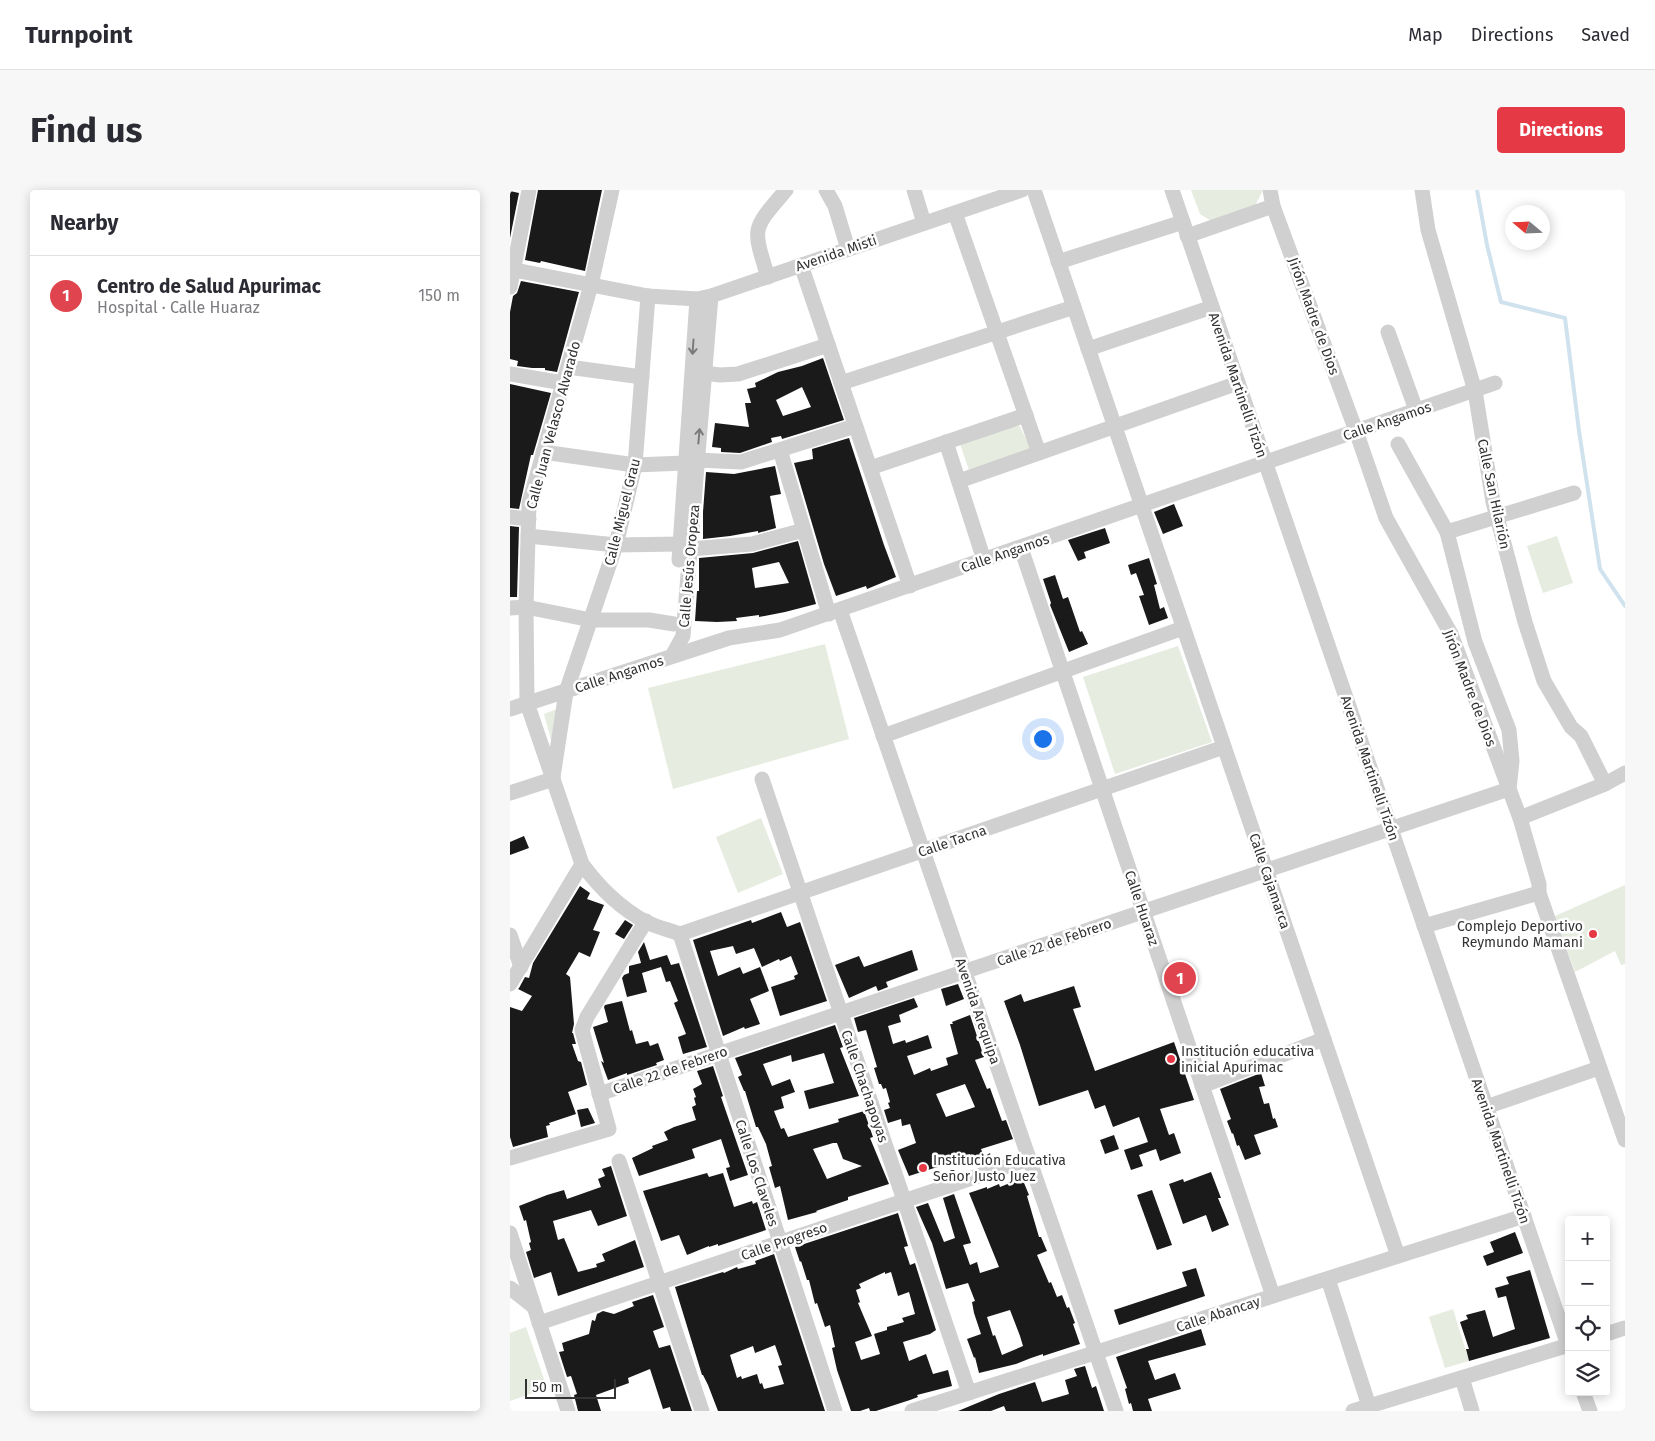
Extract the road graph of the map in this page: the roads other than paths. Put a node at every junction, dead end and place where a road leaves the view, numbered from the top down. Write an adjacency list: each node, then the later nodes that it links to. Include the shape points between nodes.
1 (529, 190): 19 (street)
2 (612, 190): 21 (street, Calle Juan Velasco Alvarado)
3 (786, 190): 20 (street, via 762,218 757,234)
4 (826, 190): 16 (street, via 835,206)
5 (914, 190): 14 (street)
6 (1022, 190): 11 (street, Avenida Misti)
7 (1034, 190): 17 (street, Calle Cajamarca)
8 (1172, 190): 15 (street, Avenida Martinelli Tizón)
9 (1270, 190): 12 (street, Jirón Madre de Dios)
10 (1422, 190): 39 (street, Calle San Hilarión, via 1428,230)
11 (1003, 193): 13 (street, Avenida Misti)
12 (1273, 206): 15 (street); 44 (street, Jirón Madre de Dios)
13 (955, 213): 14 (street, Avenida Misti); 27 (street)
14 (924, 224): 16 (street, Avenida Misti)
15 (1185, 229): 17 (street); 26 (street, Avenida Martinelli Tizón)
16 (848, 249): 18 (street, Avenida Misti)
17 (1058, 262): 25 (street, Calle Cajamarca)
18 (801, 265): 20 (street, Avenida Misti); 29 (street)
19 (512, 269): 21 (street, Avenida Misti); 22 (street)
20 (768, 276): 24 (street, Avenida Misti)
21 (591, 285): 23 (street, Avenida Misti); 31 (street, Calle Juan Velasco Alvarado)
22 (510, 287)
23 (648, 296): 24 (street, Avenida Misti); 34 (street, Calle Miguel Grau)
24 (704, 297): 32 (street, Calle Jesús Oropeza); 50 (street, Calle Jesús Oropeza, one-way to 50)
25 (1074, 307): 27 (street); 30 (street, Calle Cajamarca)
26 (1212, 307): 30 (street); 36 (street, Avenida Martinelli Tizón)
27 (997, 332): 38 (street); 41 (street)
28 (1388, 332): 40 (street)
29 (828, 345): 32 (street, via 738,374); 38 (street)
30 (1088, 349): 43 (street, Calle Cajamarca)
31 (568, 367): 34 (street); 35 (street, Calle Juan Velasco Alvarado)
32 (704, 373): 50 (street, Calle Jesús Oropeza, one-way to 32)
33 (510, 374): 35 (street)
34 (642, 377): 52 (street, Calle Miguel Grau)
35 (563, 383): 48 (street, Calle Juan Velasco Alvarado)
36 (1238, 383): 43 (street); 51 (street, Avenida Martinelli Tizón)
37 (1495, 383): 39 (street, Calle Angamos)
38 (841, 384): 42 (street)
39 (1475, 390): 40 (street, Calle Angamos); 58 (street, Calle San Hilarión)
40 (1416, 410): 44 (street, Calle Angamos)
41 (1026, 415): 45 (street); 49 (street)
42 (855, 426): 47 (street); 53 (street)
43 (1114, 426): 49 (street); 56 (street, Calle Cajamarca)
44 (1356, 431): 51 (street, Calle Angamos); 87 (street, Jirón Madre de Dios, via 1386,518 1451,634)
45 (946, 442): 53 (street); 54 (street)
46 (1398, 444): 61 (street)
47 (780, 450): 50 (street, via 741,462); 60 (street, Avenida Arequipa)
48 (544, 452): 52 (street); 59 (street, Calle Juan Velasco Alvarado, via 529,503)
49 (1039, 453): 54 (street)
50 (691, 462): 52 (street); 64 (street, Calle Jesús Oropeza)
51 (1265, 463): 56 (street, Calle Angamos); 90 (street, Avenida Martinelli Tizón)
52 (635, 465): 63 (street, Calle Miguel Grau)
53 (870, 468): 67 (street)
54 (959, 481): 66 (street)
55 (1574, 493): 58 (street)
56 (1142, 506): 65 (street, Calle Angamos); 72 (street, Calle Cajamarca)
57 (510, 517): 59 (street)
58 (1497, 518): 61 (street); 85 (street, Calle San Hilarión, via 1544,681 1570,727 1581,736)
59 (529, 519): 62 (street, Calle Juan Velasco Alvarado)
60 (804, 530): 64 (street, via 752,544); 70 (street, Avenida Arequipa)
61 (1447, 532): 87 (street, via 1475,642 1509,730 1512,761)
62 (528, 536): 63 (street); 69 (street, Calle Juan Velasco Alvarado)
63 (616, 545): 64 (street); 71 (street, Calle Miguel Grau)
64 (685, 546): 73 (street, Calle Jesús Oropeza)
65 (1021, 548): 66 (street, Calle Angamos); 76 (street, Calle Huaraz)
66 (984, 560): 67 (street, Calle Angamos)
67 (910, 586): 70 (street, Calle Angamos)
68 (510, 608): 69 (street)
69 (526, 608): 71 (street); 78 (street, Calle Juan Velasco Alvarado)
70 (834, 612): 74 (street, Calle Angamos, via 780,630); 80 (street, Avenida Arequipa)
71 (591, 620): 73 (street, via 649,620); 77 (street, Calle Miguel Grau)
72 (1183, 628): 76 (street); 81 (street, Calle Cajamarca)
73 (677, 632): 74 (street); 75 (street, Calle Jesús Oropeza)
74 (729, 638): 75 (street, Calle Angamos)
75 (672, 656): 77 (street, Calle Angamos)
76 (1062, 671): 80 (street); 86 (street, Calle Huaraz)
77 (566, 692): 78 (street, Calle Angamos); 83 (street, Calle Miguel Grau)
78 (527, 703): 79 (street, Calle Angamos); 83 (street, Calle Juan Velasco Alvarado)
79 (510, 709)
80 (883, 736): 91 (street, Avenida Arequipa)
81 (1224, 747): 86 (street, Calle Tacna); 93 (street, Calle Cajamarca)
82 (1625, 773): 85 (street)
83 (553, 779): 88 (street); 92 (street, Calle Juan Velasco Alvarado)
84 (762, 779): 94 (street, Calle Chachapoyas)
85 (1605, 784): 89 (street)
86 (1102, 789): 91 (street, Calle Tacna); 96 (street, Calle Huaraz)
87 (1509, 790): 89 (street, Jirón Madre de Dios); 90 (street, Calle 22 de Febrero)
88 (510, 793)
89 (1520, 818): 95 (street, Jirón Madre de Dios)
90 (1391, 829): 93 (street, Calle 22 de Febrero); 98 (street, Avenida Martinelli Tizón)
91 (923, 851): 94 (street, Calle Tacna); 102 (street, Avenida Arequipa)
92 (582, 864): 97 (street, Calle Juan Velasco Alvarado, via 596,883); 101 (street)
93 (1266, 871): 96 (street, Calle 22 de Febrero); 105 (street, Calle Cajamarca)
94 (800, 893): 99 (street, Calle Tacna); 104 (street, Calle Chachapoyas)
95 (1539, 893): 98 (street); 107 (street, Jirón Madre de Dios)
96 (1143, 912): 102 (street, Calle 22 de Febrero); 108 (street, Calle Huaraz)
97 (646, 921): 99 (street, Calle Juan Velasco Alvarado); 109 (street, via 586,1017 582,1030)
98 (1424, 926): 110 (street, Avenida Martinelli Tizón)
99 (680, 934): 106 (street, Calle Los Claveles)
100 (510, 935): 101 (street)
101 (521, 966): 103 (street)
102 (964, 972): 104 (street, Calle 22 de Febrero); 113 (street, Avenida Arequipa)
103 (510, 984)
104 (841, 1013): 106 (street, Calle 22 de Febrero); 115 (street, Calle Chachapoyas)
105 (1324, 1039): 108 (street); 119 (street, Calle Cajamarca)
106 (718, 1054): 109 (street, Calle 22 de Febrero); 118 (street, Calle Los Claveles)
107 (1599, 1068): 110 (street); 111 (street, Jirón Madre de Dios)
108 (1202, 1086): 123 (street, Calle Huaraz)
109 (600, 1094): 112 (street, via 609,1128)
110 (1486, 1107): 116 (street, Avenida Martinelli Tizón)
111 (1625, 1140)
112 (510, 1158)
113 (1028, 1159): 115 (street, Calle Progreso); 130 (street, Avenida Arequipa)
114 (619, 1161): 121 (street)
115 (904, 1200): 118 (street, Calle Progreso); 132 (street, Calle Chachapoyas)
116 (1524, 1216): 119 (street, Calle Abancay); 128 (street, Avenida Martinelli Tizón)
117 (510, 1233): 124 (street)
118 (780, 1242): 121 (street, Calle Progreso); 137 (street, Calle Los Claveles)
119 (1398, 1256): 120 (street, Calle Abancay)
120 (1328, 1279): 123 (street, Calle Abancay); 134 (street)
121 (659, 1282): 125 (street, Calle Progreso); 136 (street)
122 (510, 1288): 124 (street)
123 (1273, 1296): 130 (street, Calle Abancay)
124 (533, 1306): 125 (street)
125 (539, 1323): 135 (street)
126 (1625, 1328): 127 (street)
127 (1610, 1333)
128 (1565, 1337)
129 (1565, 1347): 131 (street)
130 (1095, 1353): 132 (street, Calle Abancay); 139 (street, Avenida Arequipa)
131 (1462, 1378): 134 (street); 141 (street)
132 (969, 1393): 138 (street, Calle Abancay)
133 (1585, 1396): 142 (street)
134 (1369, 1406): 140 (street)
135 (568, 1411)
136 (702, 1411)
137 (835, 1411)
138 (912, 1411)
139 (1116, 1411)
140 (1353, 1411)
141 (1472, 1411)
142 (1590, 1411)

